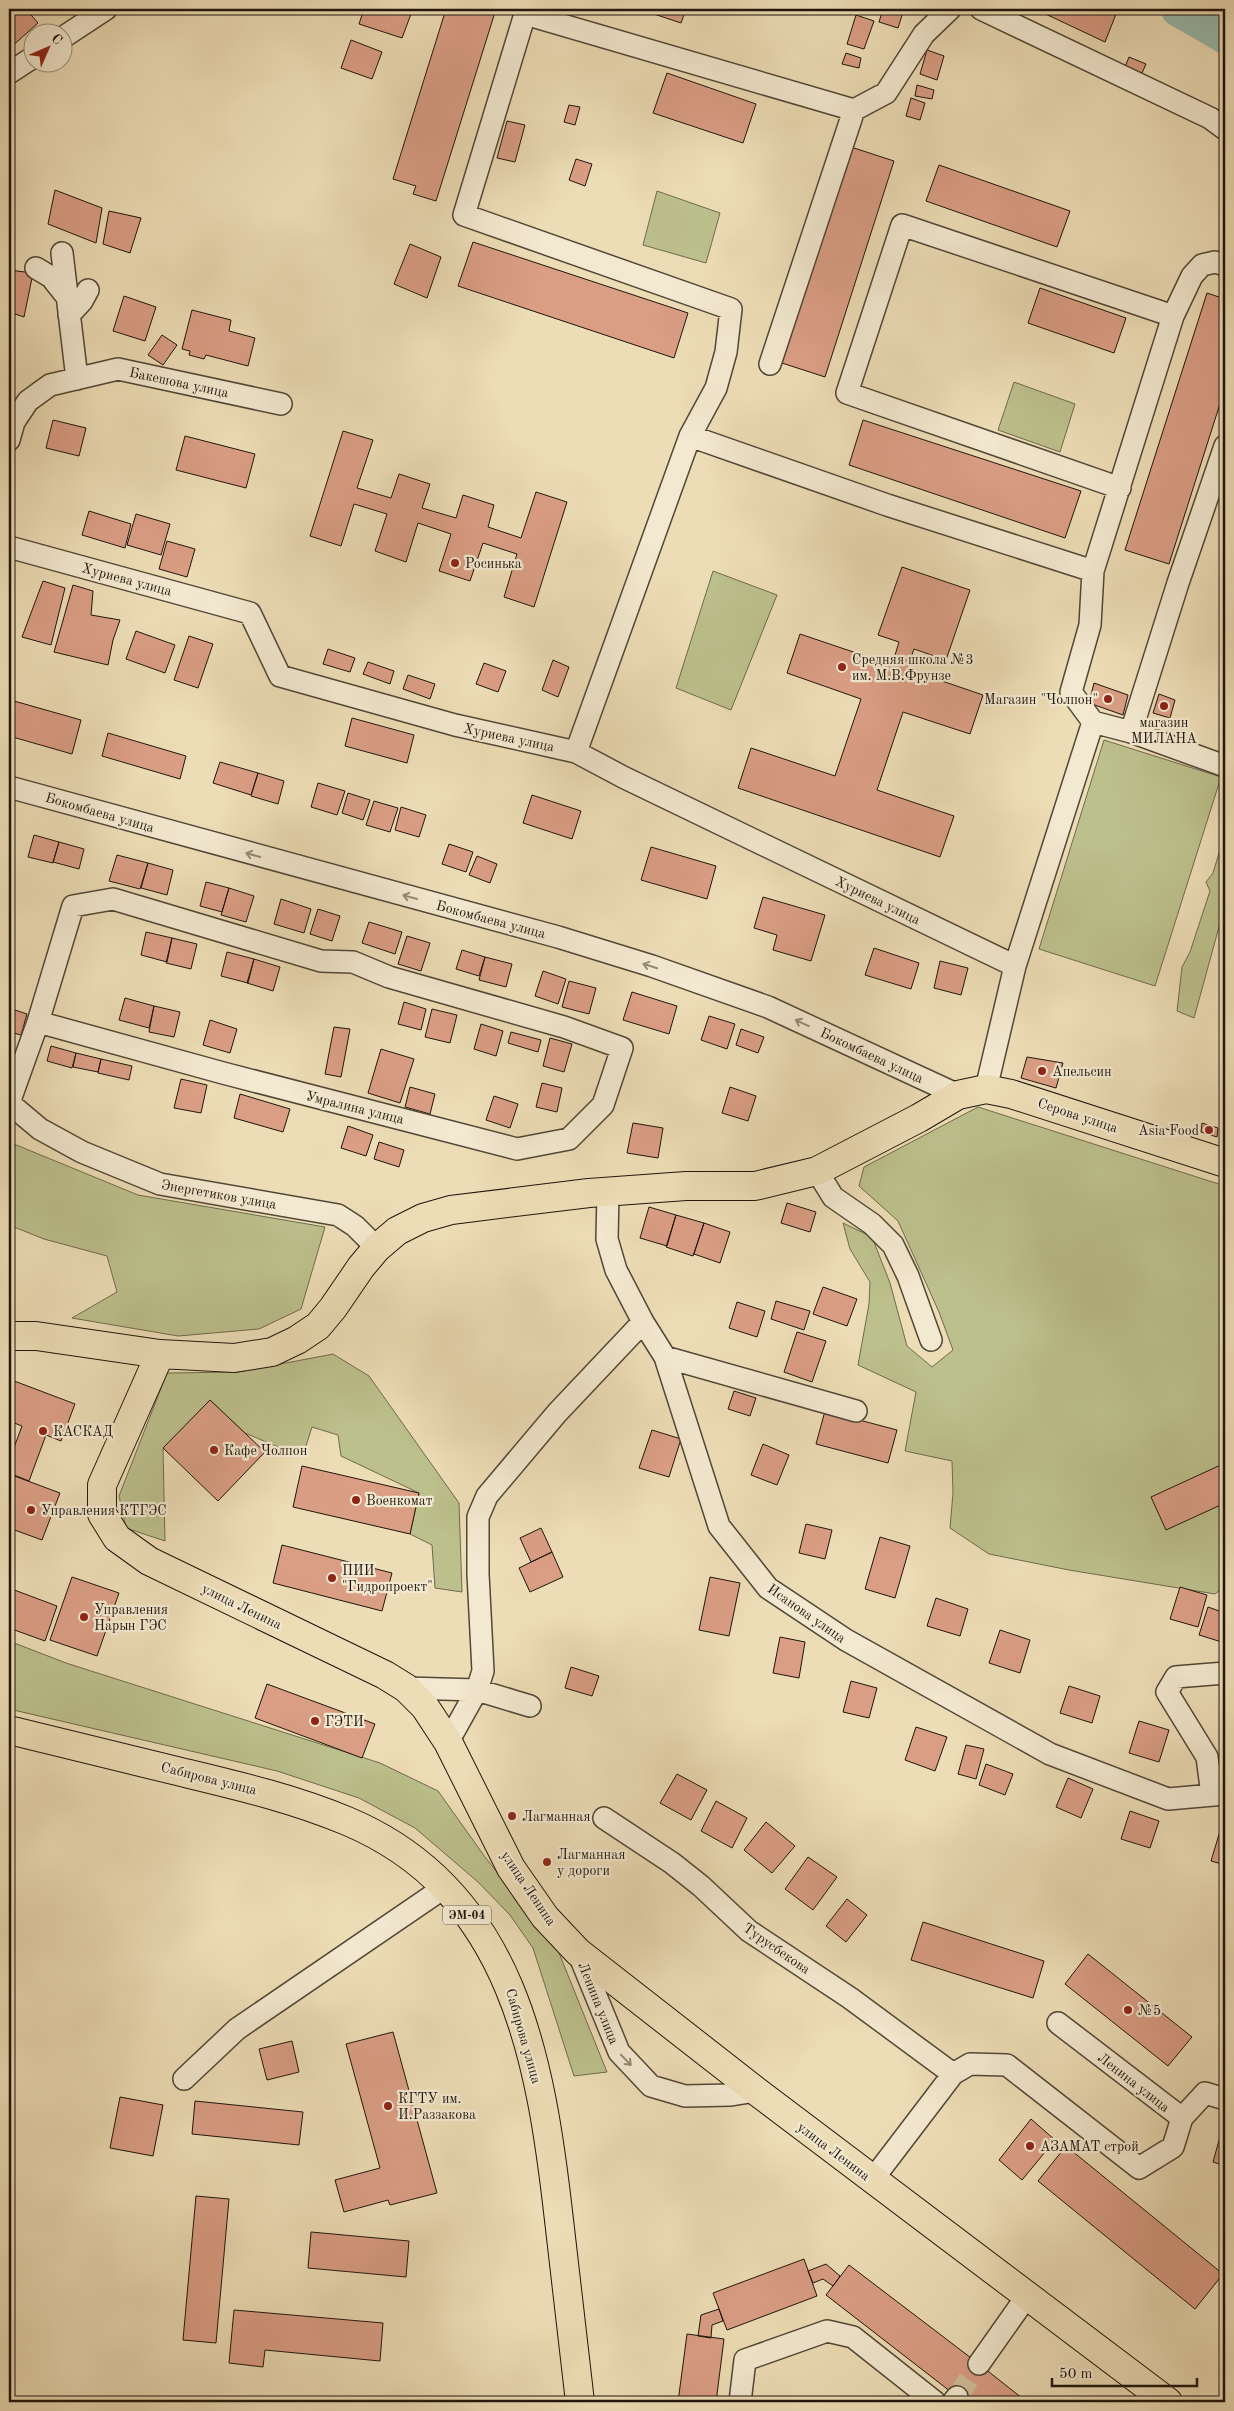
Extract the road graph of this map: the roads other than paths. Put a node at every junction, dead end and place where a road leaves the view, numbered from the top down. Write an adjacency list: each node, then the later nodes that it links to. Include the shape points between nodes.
1 (106, 9): 4 (street)
2 (950, 9): 7 (street, via 924,34 886,93)
3 (981, 9): 8 (street, via 1210,118)
4 (72, 31)
5 (22, 65): 6 (street)
6 (9, 73)
7 (854, 110): 15 (street); 18 (street, via 525,14 464,215 731,309 726,352 716,388)
8 (1225, 129)
9 (62, 253): 13 (street)
10 (1225, 265): 14 (street, via 1215,262 1202,265 1192,276)
11 (36, 268): 13 (street, via 51,277)
12 (88, 290): 13 (street, via 82,301)
13 (68, 306): 16 (street)
14 (1172, 316): 21 (street); 21 (street, via 902,225 847,393)
15 (770, 364)
16 (77, 379): 17 (street, Бакешова улица, via 118,369); 19 (street, Бакешова улица, via 50,385 28,401 14,422)
17 (281, 404)
18 (690, 436): 23 (street, via 887,505); 26 (street)
19 (9, 440)
20 (1225, 446): 25 (street)
21 (1120, 488): 23 (street)
22 (9, 547): 26 (street, Хуриева улица, via 250,613 280,676 455,725)
23 (1093, 571): 24 (street, via 1090,625 1071,692)
24 (1093, 722): 25 (street); 29 (street)
25 (1131, 732): 27 (street)
26 (576, 752): 29 (street, Хуриева улица)
27 (1224, 761)
28 (9, 787): 32 (street, Бокомбаева улица, one-way to 28, via 768,1007 642,964 558,937)
29 (1014, 966): 31 (street)
30 (38, 1022): 30 (street, Умралина улица, via 73,906 113,899 321,960 353,962 388,977 564,1027 622,1048 603,1105 569,1139 517,1149); 33 (street)
31 (986, 1089): 32 (main road, Серова улица); 34 (main road, Серова улица)
32 (958, 1095): 35 (main road, Серова улица)
33 (9, 1103): 37 (street, Энергетиков улица, via 40,1129 82,1152 160,1184 338,1215 355,1226)
34 (1225, 1163)
35 (817, 1172): 36 (main road, Серова улица, via 755,1186 686,1186); 40 (street, via 833,1197 872,1224 893,1245)
36 (608, 1192): 37 (main road, Серова улица, via 450,1210 406,1226); 38 (street, Исанова улица, via 607,1239 616,1270)
37 (376, 1248): 41 (main road, Серова улица, via 318,1326 297,1340 272,1352 234,1358)
38 (643, 1322): 42 (street, Исанова улица); 46 (street, via 557,1412 487,1496 478,1517 483,1671)
39 (9, 1336): 41 (main road, Серова улица, via 36,1336)
40 (931, 1340)
41 (160, 1354): 45 (main road, улица Ленина, via 102,1485 102,1514 117,1538 149,1561)
42 (665, 1357): 43 (street); 50 (street, Исанова улица, via 718,1526 768,1588 846,1640 1050,1754 1168,1799)
43 (856, 1411)
44 (1225, 1673): 50 (street, Исанова улица, via 1176,1677 1167,1692 1207,1757)
45 (406, 1688): 46 (street); 49 (main road, улица Ленина, via 426,1707)
46 (477, 1690): 47 (street); 49 (street)
47 (530, 1706)
48 (9, 1730): 52 (main road, Сабирова улица / ЭМ-04, via 271,1793 349,1822 404,1851)
49 (448, 1742): 53 (main road, улица Ленина, via 512,1868 545,1916)
50 (1218, 1795)
51 (604, 1818): 55 (street, Турусбекова, via 672,1863 749,1931 850,1998)
52 (445, 1887): 56 (street, via 237,2029); 63 (main road, Сабирова улица / ЭМ-04, via 482,1934 508,1982 527,2038 541,2096 555,2186)
53 (578, 1952): 57 (main road, улица Ленина); 57 (street, Ленина улица, one-way to 57, via 619,2052 652,2086 685,2096)
54 (1058, 2023): 59 (street, Ленина улица)
55 (954, 2074): 59 (street, Ленина улица, via 970,2064 1007,2065 1139,2168 1173,2147); 60 (street, Ленина улица)
56 (184, 2079)
57 (756, 2092): 60 (main road, улица Ленина)
58 (1225, 2099): 59 (street, via 1205,2093)
59 (1182, 2118)
60 (872, 2180): 61 (main road, улица Ленина)
61 (1027, 2296): 62 (street); 66 (main road, улица Ленина)
62 (979, 2364)
63 (580, 2402)
64 (740, 2402): 65 (street, via 745,2360 827,2331 853,2337)
65 (935, 2402)
66 (1168, 2402)

